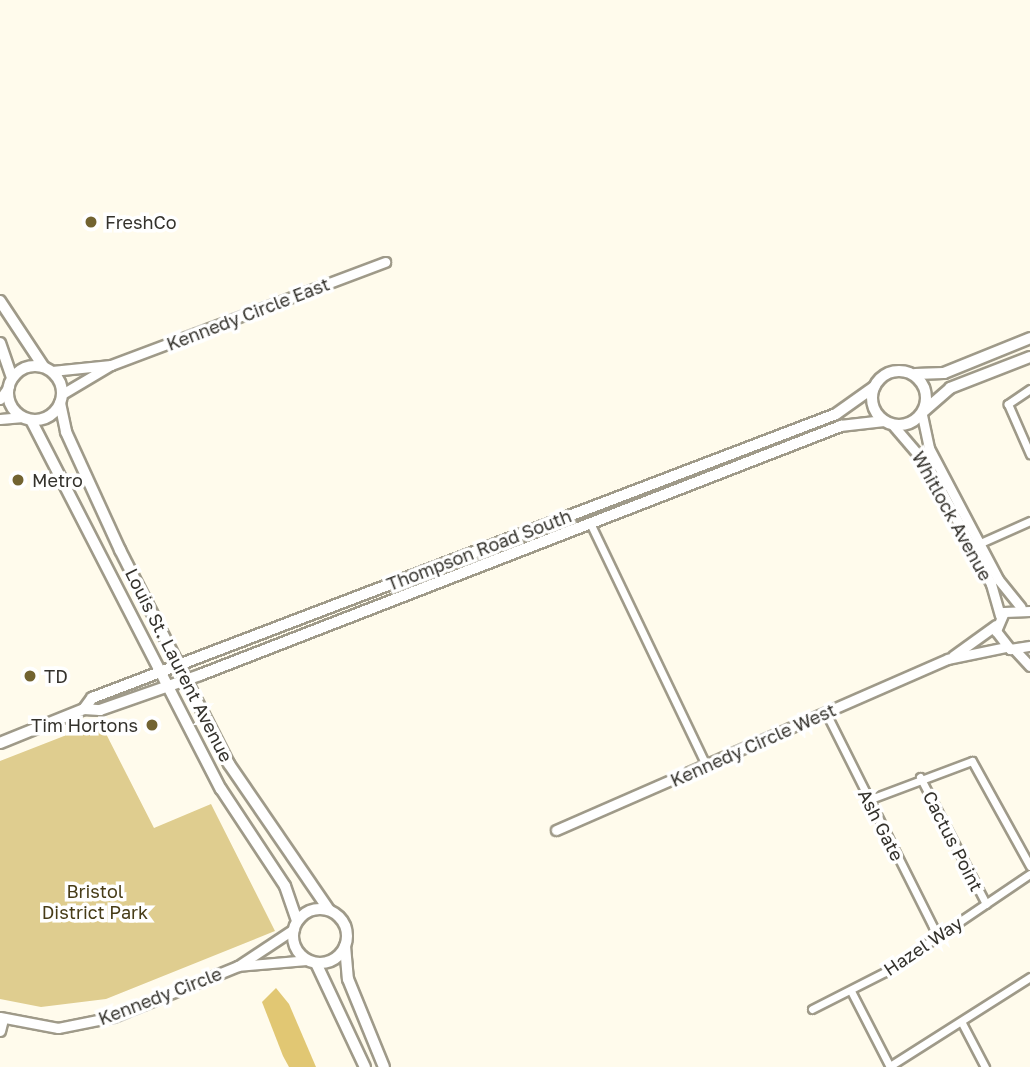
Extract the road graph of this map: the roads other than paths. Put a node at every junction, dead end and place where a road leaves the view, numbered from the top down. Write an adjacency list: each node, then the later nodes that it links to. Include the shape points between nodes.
1 (385, 262): 6 (street, Kennedy Circle East)
2 (0, 301): 7 (main road)
3 (1030, 338): 8 (main road, via 944,373)
4 (0, 343): 9 (main road)
5 (1030, 357): 14 (main road, via 950,388)
6 (111, 365): 7 (street, Kennedy Circle East); 13 (street, Kennedy Circle East)
7 (48, 369): 9 (main road, via 26,367); 13 (main road)
8 (914, 374): 10 (main road, via 895,370); 14 (main road, via 923,385)
9 (10, 382): 12 (street); 15 (main road, via 10,404)
10 (874, 387): 17 (main road, via 873,405); 28 (main road, Thompson Road South, via 836,414)
11 (1030, 389): 18 (street, via 1008,404)
12 (0, 399)
13 (61, 399): 15 (main road, via 48,416); 28 (main road, Louis St. Laurent Avenue, via 66,432)
14 (923, 413): 17 (main road); 21 (street, Whitlock Avenue, via 926,442)
15 (27, 418): 16 (street); 30 (main road, Louis St. Laurent Avenue)
16 (0, 419)
17 (888, 422): 20 (main road, Thompson Road South, via 856,421); 22 (street, Whitlock Avenue, via 928,466)
18 (1030, 454)
19 (1030, 522): 21 (street)
20 (591, 525): 31 (main road, Thompson Road South); 36 (street)
21 (979, 544): 22 (street); 23 (street, Whitlock Avenue)
22 (970, 548): 24 (street, Whitlock Avenue)
23 (1026, 609): 24 (street, Kennedy Circle West)
24 (998, 621): 26 (street, Whitlock Avenue); 27 (street, Kennedy Circle West)
25 (1030, 646): 26 (street, Kennedy Circle West)
26 (1010, 648): 27 (street, Kennedy Circle West); 29 (street)
27 (948, 659): 34 (street, Kennedy Circle West)
28 (180, 666): 30 (main road, Thompson Road South); 31 (main road, Louis St. Laurent Avenue)
29 (1030, 666)
30 (162, 673): 32 (main road, Louis St. Laurent Avenue); 33 (main road, Thompson Road South, via 92,698)
31 (186, 680): 32 (main road, Thompson Road South); 43 (main road, Louis St. Laurent Avenue, via 242,786)
32 (168, 686): 33 (main road, Thompson Road South, via 100,710); 44 (main road, Louis St. Laurent Avenue, via 221,789 290,894)
33 (84, 709): 35 (main road, Thompson Road South)
34 (827, 713): 36 (street, Kennedy Circle West); 38 (street, Ash Gate)
35 (0, 743)
36 (706, 765): 39 (street, Kennedy Circle West)
37 (920, 777): 38 (street); 40 (street, via 972,761); 42 (street, Cactus Point)
38 (868, 800): 45 (street, Ash Gate)
39 (556, 830)
40 (1030, 866)
41 (1030, 874): 42 (street, Hazel Way)
42 (986, 904): 45 (street, Hazel Way)
43 (329, 910): 44 (main road, via 311,910); 46 (main road, via 343,920)
44 (296, 925): 47 (main road, via 296,947); 48 (street, Kennedy Circle)
45 (938, 937): 50 (street, Hazel Way)
46 (345, 946): 47 (main road, via 334,959); 56 (main road, via 348,979)
47 (312, 961): 48 (street, Kennedy Circle); 55 (main road)
48 (237, 966): 52 (street, Kennedy Circle, via 86,1024 58,1028)
49 (1030, 977): 53 (street)
50 (851, 991): 51 (street, Hazel Way); 57 (street)
51 (812, 1009)
52 (1, 1018): 54 (street)
53 (962, 1023): 57 (street); 58 (street)
54 (0, 1031)
55 (365, 1067)
56 (384, 1067)
57 (890, 1067)
58 (985, 1067)

